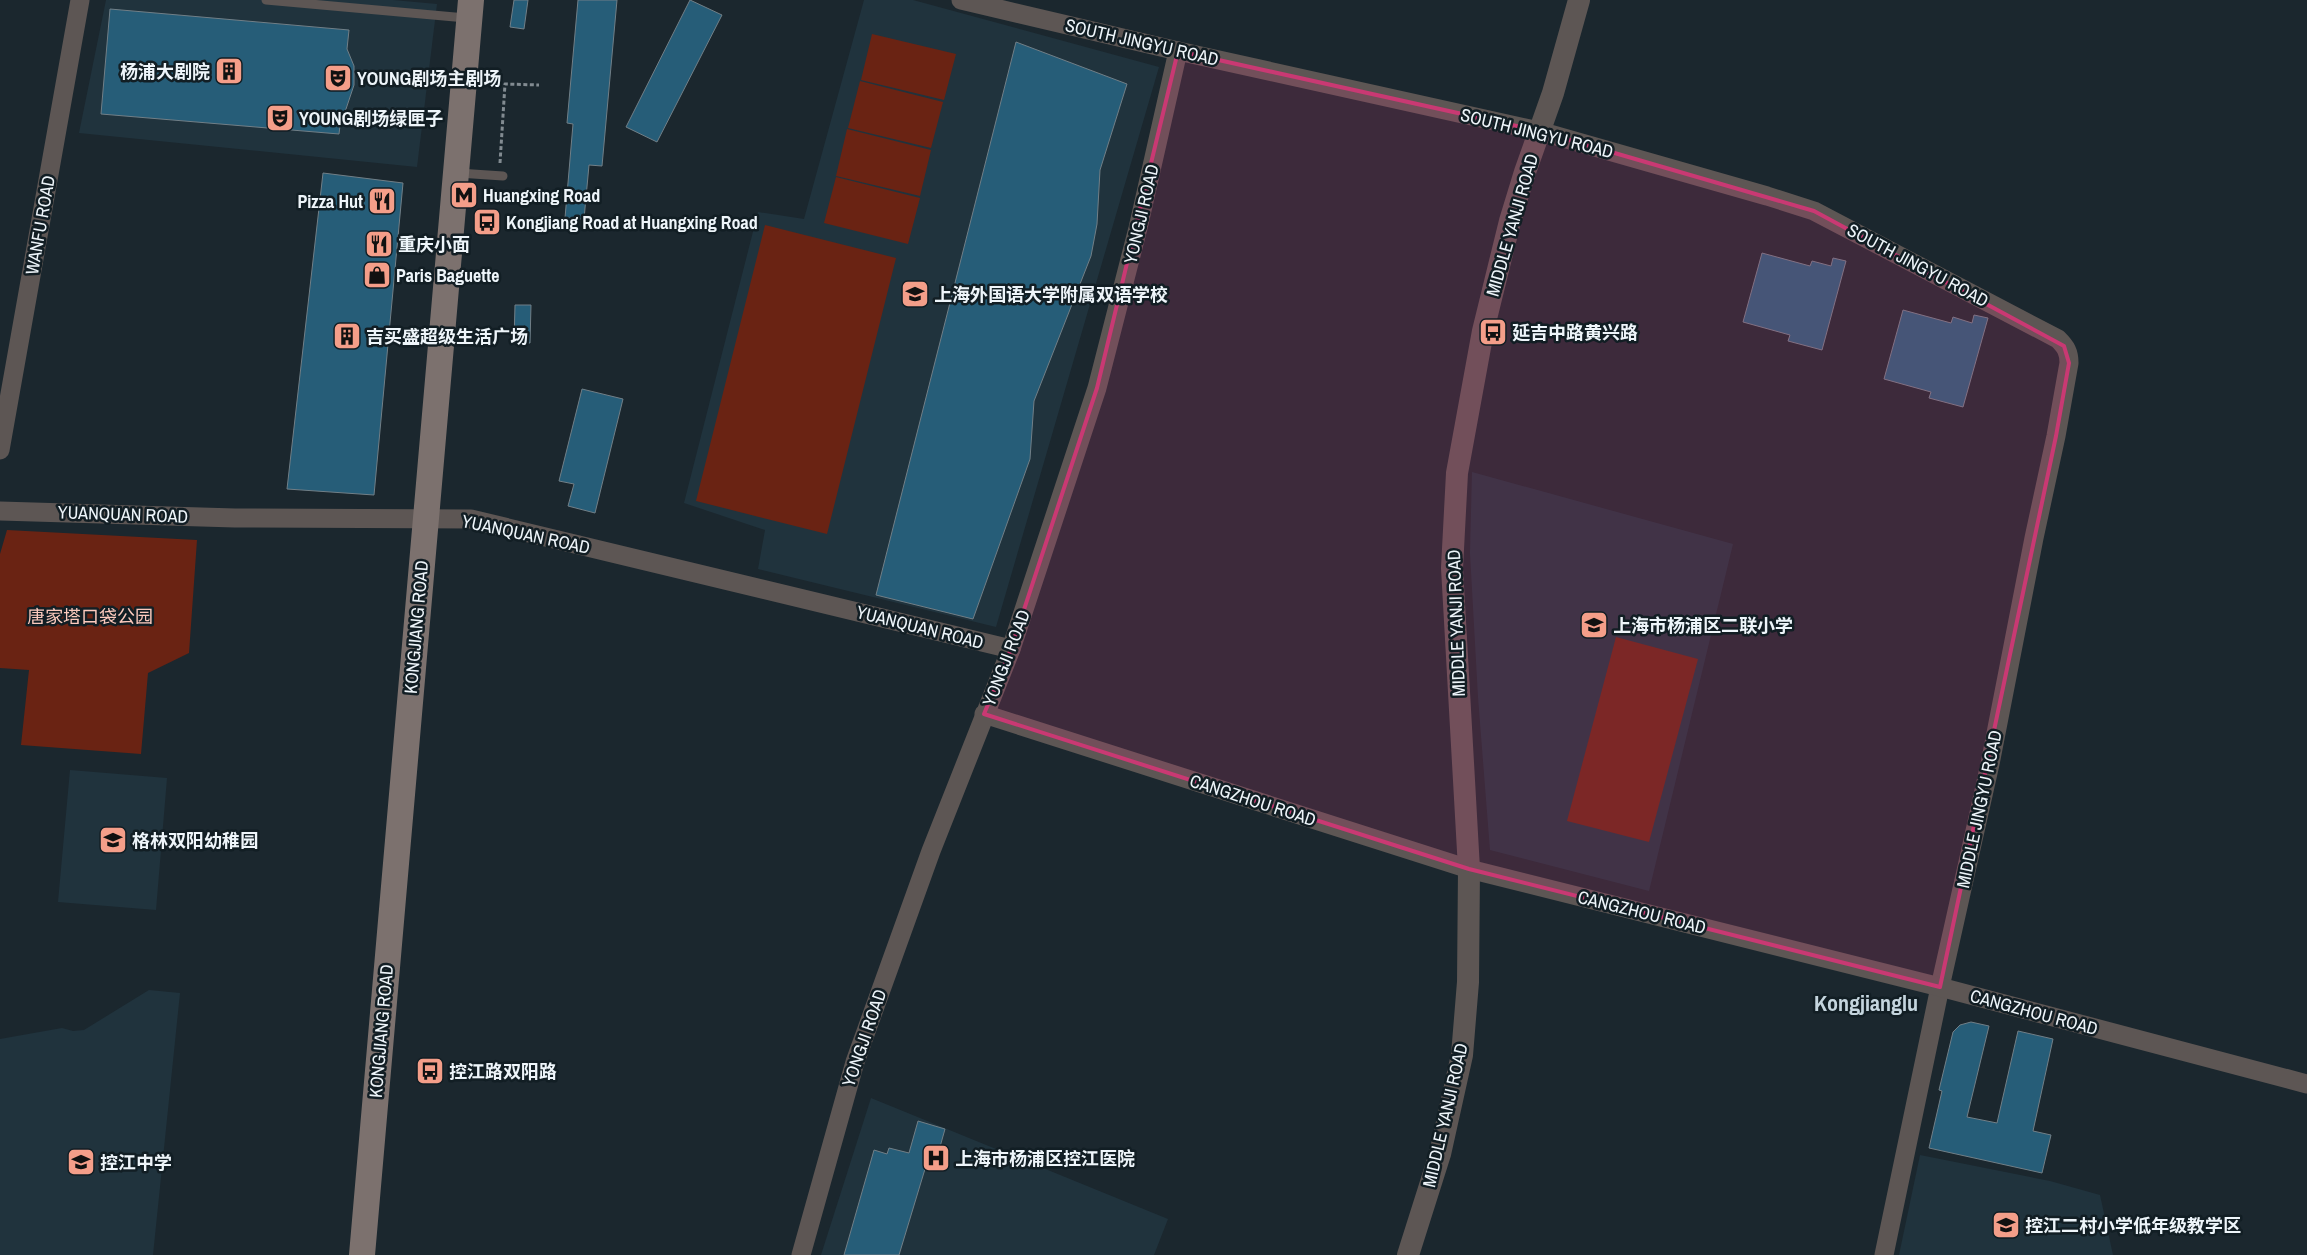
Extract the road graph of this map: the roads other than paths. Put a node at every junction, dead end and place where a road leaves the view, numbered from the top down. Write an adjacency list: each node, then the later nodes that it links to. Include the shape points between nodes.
1 (80, 0): 11 (street, WANFU ROAD)
2 (266, 0): 5 (lane)
3 (962, 0): 6 (street, SOUTH JINGYU ROAD)
4 (1579, 0): 7 (street, MIDDLE YANJI ROAD)
5 (470, 9): 8 (main road, KONGJIANG ROAD)
6 (1178, 51): 7 (street, SOUTH JINGYU ROAD); 14 (street, YONGJI ROAD, via 1097,388)
7 (1539, 131): 10 (street, SOUTH JINGYU ROAD, via 1814,211 2058,339 2069,353); 16 (street, MIDDLE YANJI ROAD, via 1510,220 1483,331 1458,473 1452,568)
8 (456, 172): 9 (lane); 13 (main road, KONGJIANG ROAD)
9 (501, 176)
10 (2069, 363): 17 (street, MIDDLE JINGYU ROAD, via 1990,764)
11 (0, 450)
12 (0, 511): 13 (street, YUANQUAN ROAD, via 235,518)
13 (425, 519): 14 (street, YUANQUAN ROAD, via 481,521); 19 (main road, KONGJIANG ROAD)
14 (1011, 649): 15 (street, YONGJI ROAD)
15 (984, 714): 16 (street, CANGZHOU ROAD); 20 (street, YONGJI ROAD, via 855,1062)
16 (1470, 869): 17 (street, CANGZHOU ROAD); 21 (street, MIDDLE YANJI ROAD, via 1468,982 1462,1055 1440,1154)
17 (1940, 987): 18 (street, CANGZHOU ROAD); 22 (street, MIDDLE JINGYU ROAD)
18 (2307, 1084)
19 (362, 1255)
20 (801, 1255)
21 (1408, 1255)
22 (1884, 1255)

